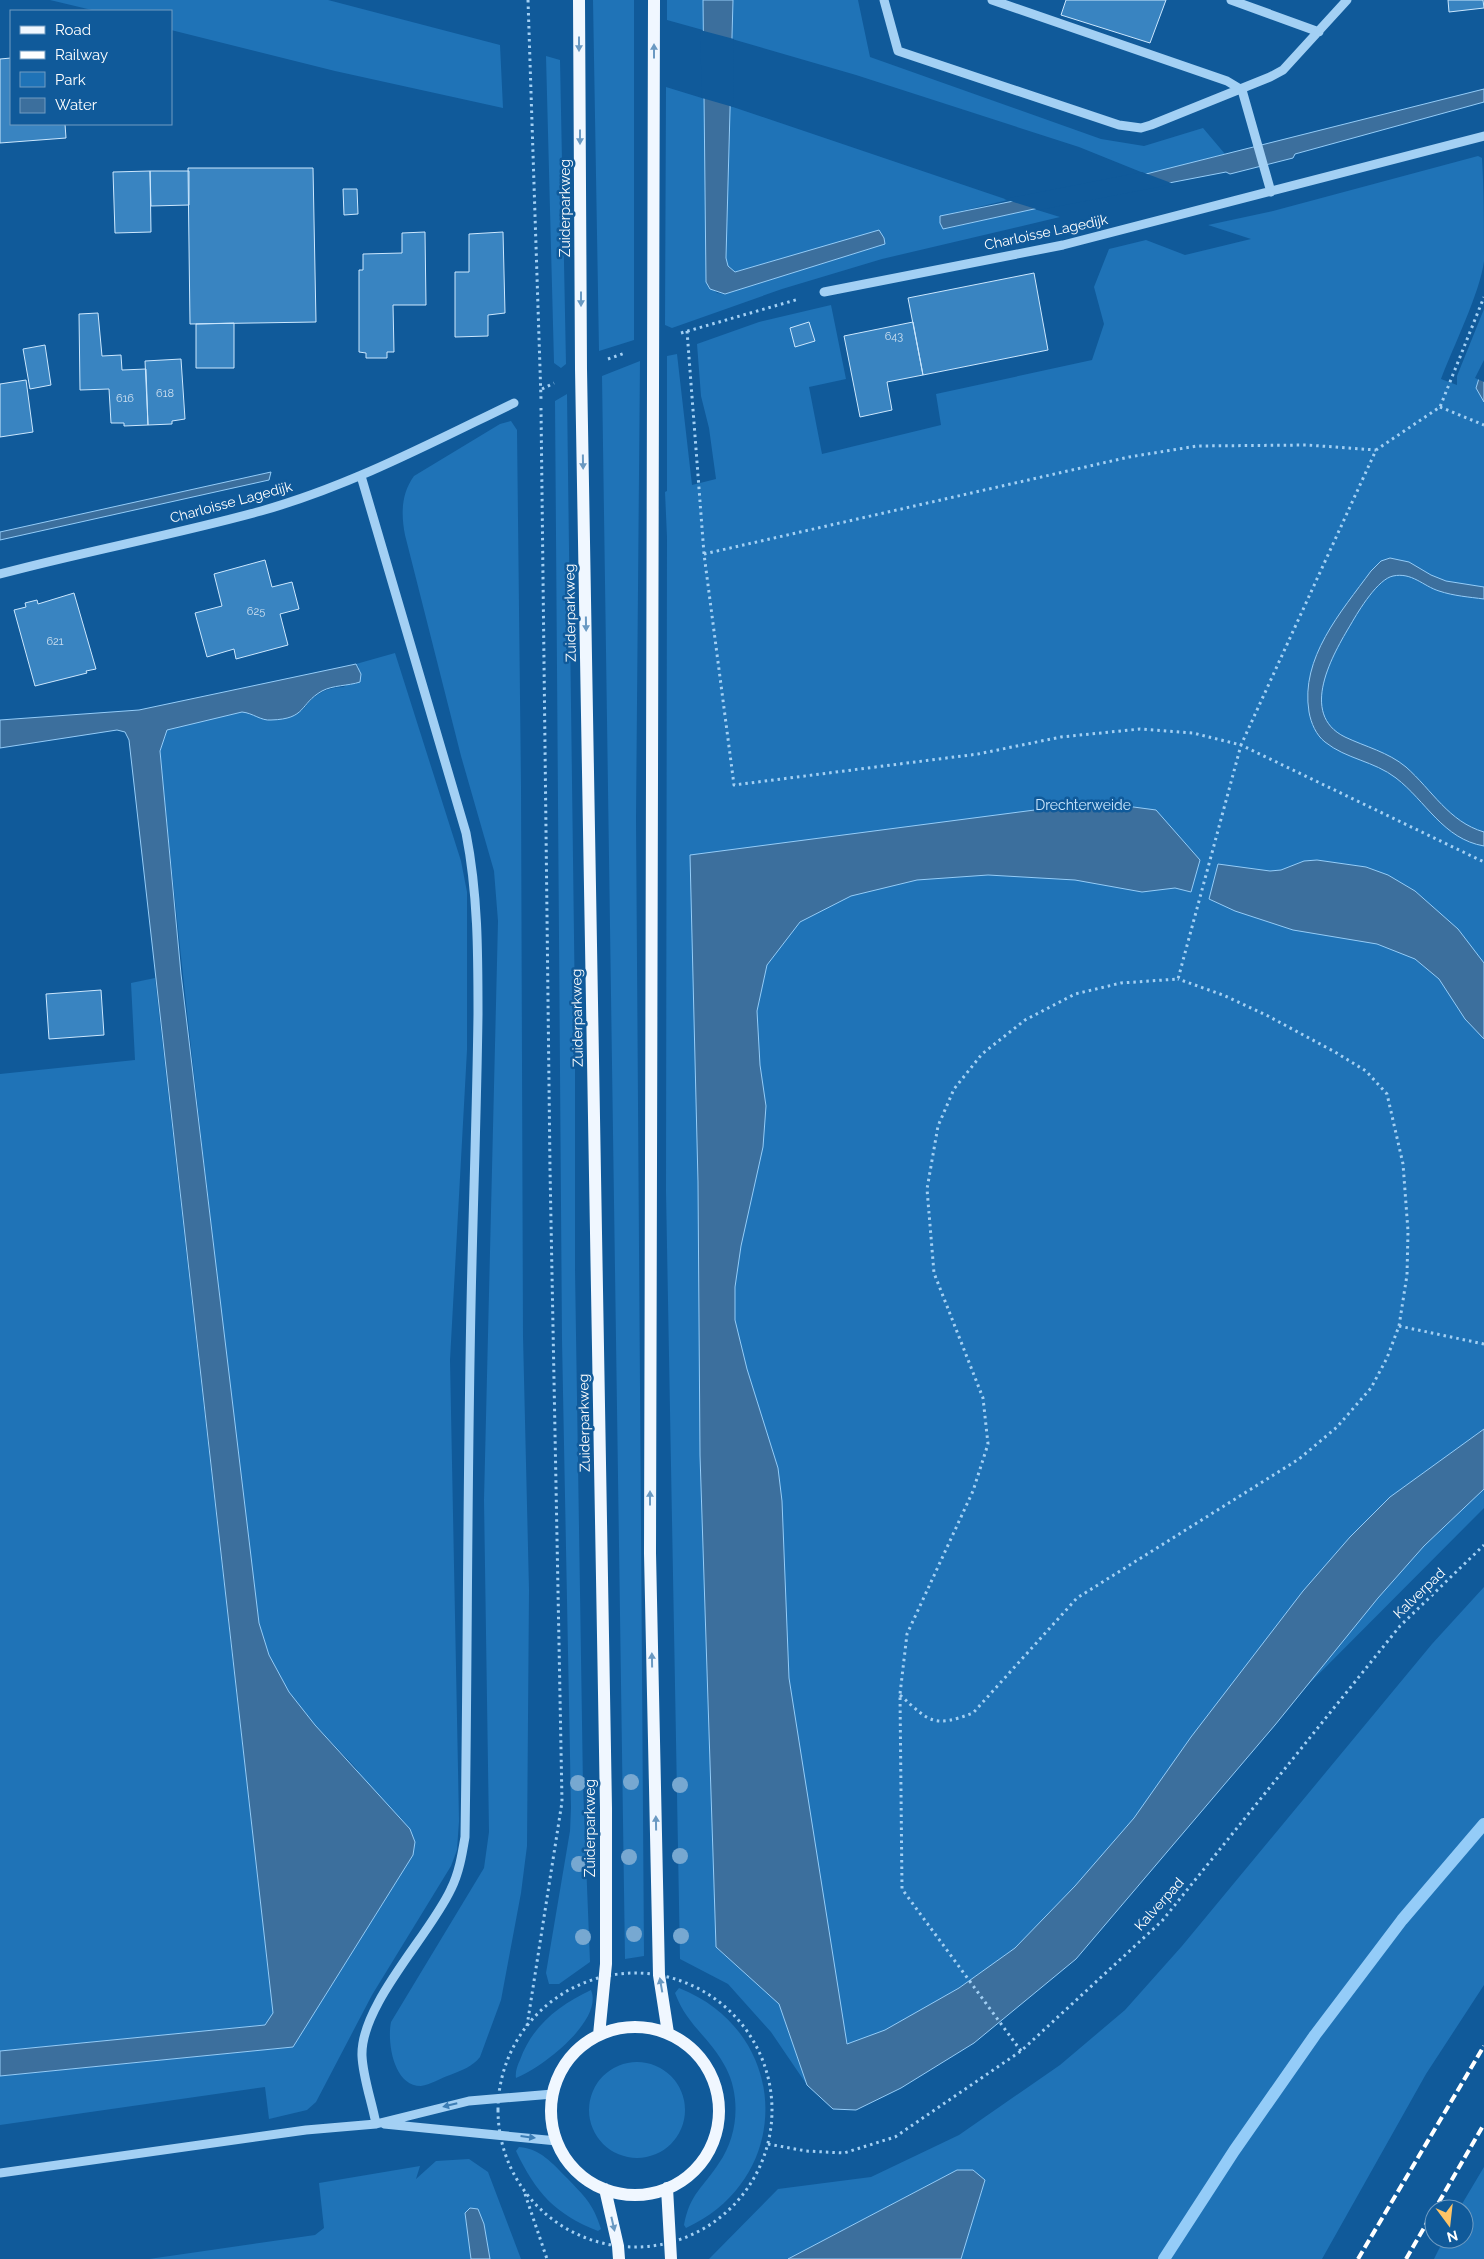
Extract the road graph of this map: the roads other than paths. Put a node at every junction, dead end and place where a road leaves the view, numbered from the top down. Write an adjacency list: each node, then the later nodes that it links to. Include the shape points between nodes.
1 (579, 0): 16 (main road, Zuiderparkweg, one-way to 16, via 581,370 606,1808 606,1964)
2 (654, 0): 15 (main road, one-way to 2, via 659,1975 650,1552)
3 (884, 0): 8 (street, via 898,51 1130,128 1146,127)
4 (992, 0): 8 (street, via 1227,81)
5 (1231, 0): 7 (street)
6 (1347, 0): 7 (street)
7 (1319, 32): 8 (street, via 1282,70)
8 (1242, 90): 10 (street)
9 (1484, 136): 10 (street, Charloisse Lagedijk)
10 (1271, 192): 11 (street, Charloisse Lagedijk, via 1063,245)
11 (824, 292)
12 (514, 403): 13 (street, Charloisse Lagedijk)
13 (361, 476): 14 (street, Charloisse Lagedijk, via 261,511); 18 (street, via 466,833 474,872 478,954 467,1456 465,1838 461,1863 451,1889 402,1965 364,2033 362,2056)
14 (0, 574)
15 (668, 2033): 16 (main road, via 634,2026); 21 (main road, via 695,2051 706,2065 716,2087 720,2111 718,2128 705,2158 682,2181)
16 (599, 2035): 17 (main road, via 577,2049 569,2059)
17 (553, 2094): 18 (street, one-way to 18, via 469,2101); 19 (main road, via 551,2118)
18 (376, 2124): 19 (street, one-way to 19); 20 (street, via 306,2130)
19 (556, 2141): 22 (main road, via 571,2166 593,2184)
20 (0, 2173)
21 (667, 2188): 22 (main road, via 630,2195); 24 (main road)
22 (605, 2189): 23 (main road, one-way to 23)
23 (618, 2259)
24 (671, 2259)

